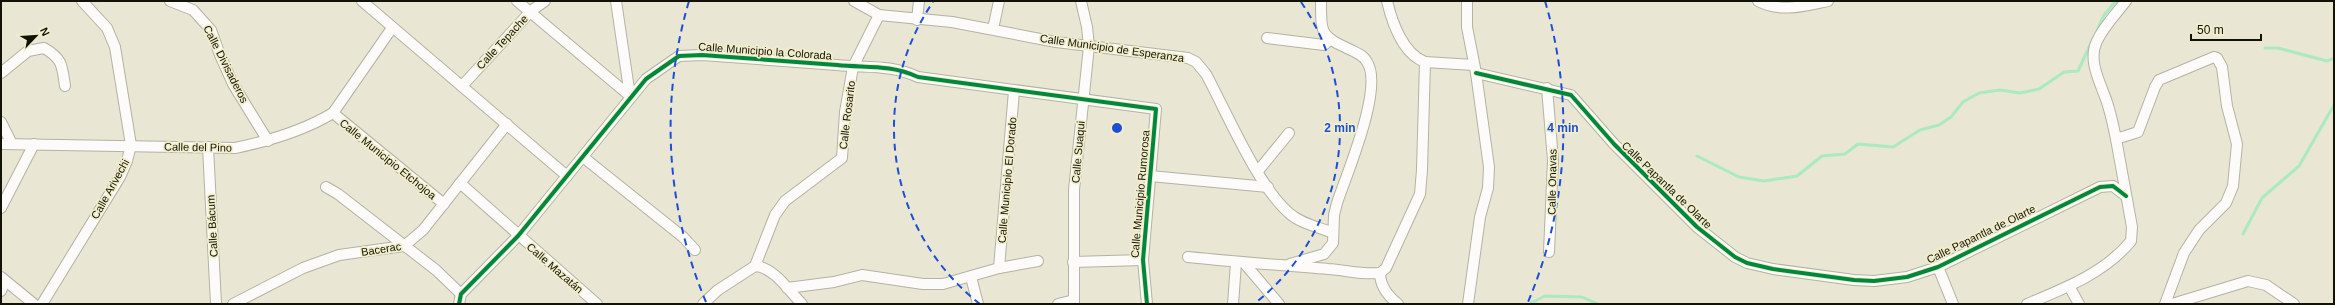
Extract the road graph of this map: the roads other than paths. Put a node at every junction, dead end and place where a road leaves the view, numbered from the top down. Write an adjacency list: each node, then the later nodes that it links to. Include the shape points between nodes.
1 (82, 1): 45 (street, Calle Arivechi, via 107,28 115,47)
2 (170, 1): 41 (street, Calle Divisaderos, via 193,10 211,30 234,84)
3 (362, 1): 20 (street)
4 (517, 1): 17 (street)
5 (545, 1): 17 (street, Calle Tepache)
6 (616, 1): 33 (street)
7 (854, 1): 18 (street, Calle Municipio de Esperanza)
8 (919, 1): 19 (street)
9 (999, 1): 21 (street)
10 (1081, 1): 24 (street, Calle Suaqui)
11 (1321, 1): 23 (street, via 1323,31)
12 (1387, 1): 25 (street, via 1407,48 1412,55)
13 (1468, 1): 27 (street, via 1467,27)
14 (1758, 1): 15 (street, via 1779,8)
15 (1828, 1)
16 (2126, 1): 40 (street, via 2104,28 2093,54 2096,73 2109,108)
17 (531, 11): 30 (street, Calle Tepache); 33 (street)
18 (879, 15): 19 (street, Calle Municipio de Esperanza); 26 (street, Calle Rosarito)
19 (917, 20): 21 (street, Calle Municipio de Esperanza, via 952,22)
20 (392, 28): 30 (street); 36 (street, Calle del Pino)
21 (993, 29): 24 (street, Calle Municipio de Esperanza)
22 (1267, 38): 23 (street, via 1324,45)
23 (1330, 40): 57 (street, via 1361,55 1372,74 1370,104 1337,202)
24 (1089, 46): 34 (street, Calle Suaqui); 48 (street, Calle Municipio de Esperanza, via 1188,58 1196,62 1206,74)
25 (1424, 62): 27 (street, Calle Papantla de Olarte); 71 (street, via 1420,194)
26 (853, 67): 32 (street, Calle Municipio la Colorada, via 886,67 918,77); 33 (street, Calle Municipio la Colorada, via 702,55 679,56 646,79); 67 (street, Calle Rosarito, via 845,112 842,158 785,201 775,215)
27 (1475, 69): 31 (street, Calle Papantla de Olarte); 92 (street, via 1489,176 1480,217)
28 (1, 73): 29 (street, via 28,51 44,48 56,55 62,64)
29 (65, 86)
30 (462, 86): 38 (street)
31 (1547, 88): 61 (street, Calle Onavas, via 1553,160); 69 (street, Calle Papantla de Olarte, via 1576,99 1614,144 1696,228 1723,250 1741,260 1773,269 1874,281 1907,277)
32 (1014, 91): 34 (street, Calle Municipio la Colorada); 70 (street, Calle Municipio El Dorado)
33 (630, 96): 47 (street, Calle Municipio la Colorada)
34 (1083, 99): 35 (street, Calle Municipio la Colorada); 65 (street, Calle Suaqui, via 1074,190)
35 (1156, 109): 50 (street, Calle Municipio Rumorosa)
36 (333, 113): 41 (street, Calle del Pino); 55 (street, Calle Municipio Etchojoa)
37 (1, 122): 43 (street)
38 (507, 124): 49 (street); 51 (street, Bacerac)
39 (1289, 133): 48 (street)
40 (2116, 139): 54 (street); 96 (street, via 2138,132 2160,80 2210,58 2217,58 2220,61 2227,106 2237,144 2233,186 2226,203 2199,230 2184,253)
41 (268, 141): 46 (street, Calle del Pino, via 235,148)
42 (1, 144): 43 (street, Calle del Pino)
43 (12, 144): 44 (street, Calle del Pino)
44 (34, 144): 45 (street, Calle del Pino); 56 (street)
45 (131, 145): 46 (street, Calle del Pino); 80 (street, Calle Arivechi, via 120,176)
46 (208, 147): 81 (street, Calle Bácum)
47 (582, 157): 49 (street, Calle Municipio la Colorada); 60 (street, via 683,237)
48 (1258, 171): 53 (street, Calle Municipio de Esperanza)
49 (567, 176): 58 (street, Calle Municipio la Colorada)
50 (1150, 176): 53 (street); 63 (street, Calle Municipio Rumorosa)
51 (460, 184): 55 (street, Bacerac); 58 (street, Calle Mazatán)
52 (326, 187): 59 (street)
53 (1268, 188): 57 (street, Calle Municipio de Esperanza, via 1294,217)
54 (2126, 196): 69 (street, Calle Papantla de Olarte, via 2113,186 2100,187); 74 (street, via 2132,227 2131,241 2113,260)
55 (444, 204): 59 (street, Bacerac, via 423,230)
56 (1, 208)
57 (1334, 233): 68 (street, via 1333,243 1324,254)
58 (518, 236): 77 (street, Calle Municipio la Colorada); 83 (street, Calle Mazatán)
59 (404, 246): 77 (street, via 436,270); 82 (street, Bacerac, via 339,255 303,268)
60 (695, 250)
61 (1550, 252)
62 (1188, 257): 66 (street)
63 (1143, 260): 65 (street); 88 (street, Calle Municipio Rumorosa)
64 (1038, 261): 70 (street)
65 (1073, 262): 78 (street, Calle Suaqui)
66 (1241, 263): 68 (street); 89 (street); 90 (street)
67 (755, 266): 75 (street, via 771,272); 84 (street, via 718,290)
68 (1280, 266): 71 (street, via 1368,274)
69 (1938, 267): 93 (street)
70 (1000, 268): 72 (street)
71 (1383, 270): 91 (street, via 1380,281)
72 (971, 277): 75 (street, via 943,284 923,284 862,275 834,282); 86 (street)
73 (3, 279): 76 (street); 79 (street)
74 (2069, 286): 94 (street); 95 (street)
75 (787, 288): 85 (street)
76 (1, 291)
77 (460, 299)
78 (1074, 302): 87 (street)
79 (34, 304)
80 (42, 304)
81 (216, 304)
82 (233, 304)
83 (597, 304)
84 (703, 304)
85 (802, 304)
86 (978, 304)
87 (1058, 304)
88 (1147, 304)
89 (1233, 304)
90 (1279, 304)
91 (1398, 304)
92 (1468, 304)
93 (1953, 304)
94 (2027, 304)
95 (2079, 304)
96 (2165, 304)
97 (2172, 304): 98 (street, via 2248,281 2266,285)
98 (2294, 304)

